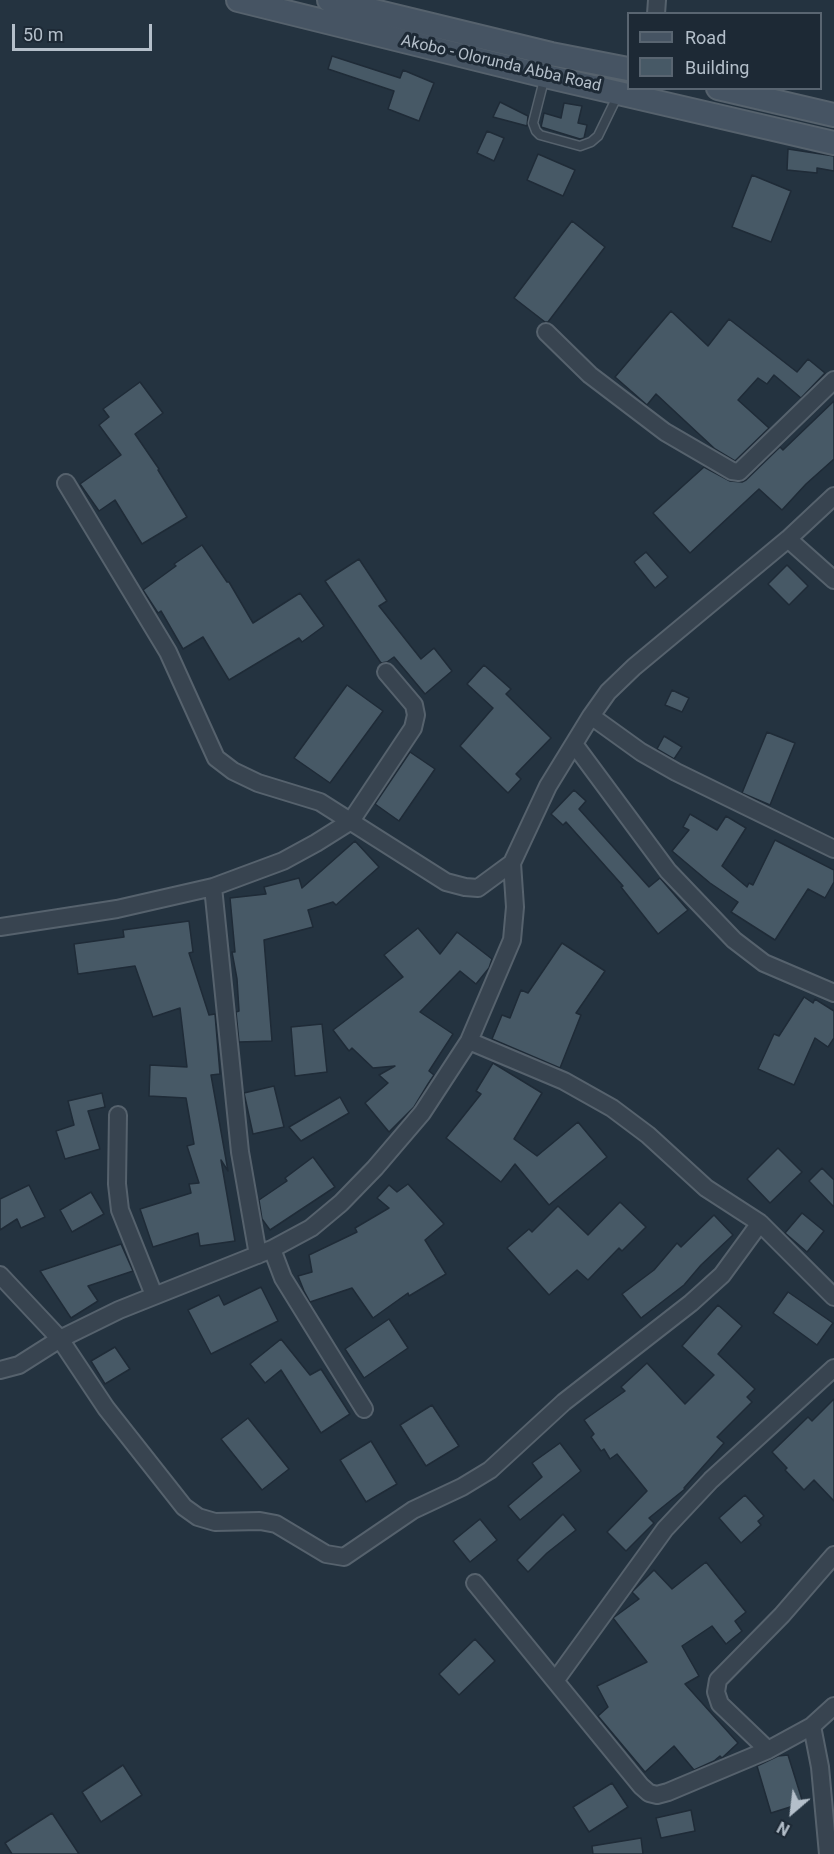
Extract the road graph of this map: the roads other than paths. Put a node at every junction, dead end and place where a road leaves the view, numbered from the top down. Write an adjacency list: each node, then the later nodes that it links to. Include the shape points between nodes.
1 (237, 0): 4 (main road, Akobo - Olorunda Abba Road)
2 (329, 0): 3 (main road, Akobo - Olorunda Abba Road)
3 (627, 69)
4 (545, 76): 6 (main road, Akobo - Olorunda Abba Road); 6 (lane, via 533,123 536,131 580,146 598,136)
5 (727, 90): 7 (main road)
6 (616, 91): 8 (main road, Akobo - Olorunda Abba Road)
7 (834, 115)
8 (834, 142)
9 (546, 332): 10 (street, via 590,375 665,432 732,471 739,472)
10 (834, 380)
11 (66, 483): 18 (street, via 168,652 216,758 258,783 320,802)
12 (834, 496): 13 (street)
13 (788, 539): 14 (street); 16 (street, via 634,667 608,692)
14 (834, 580)
15 (386, 672): 18 (street, via 414,705 416,715 412,728)
16 (591, 716): 17 (street); 19 (street, via 676,772)
17 (574, 744): 20 (street, via 548,786); 23 (street, via 668,871 734,940 764,963)
18 (351, 821): 20 (street, via 446,882 465,887 478,888); 21 (street, via 283,861)
19 (834, 849)
20 (512, 863): 24 (street, via 512,940)
21 (213, 887): 22 (street, via 117,909); 27 (street, via 240,1152)
22 (0, 927)
23 (834, 993)
24 (469, 1041): 26 (street, via 564,1081 612,1108 706,1188); 27 (street, via 422,1113 375,1168 311,1228)
25 (118, 1115): 29 (street, via 120,1210)
26 (760, 1223): 30 (street); 31 (street, via 722,1275 564,1402 490,1470 412,1510 344,1557 326,1554 276,1524 215,1522 184,1507 106,1408)
27 (265, 1252): 29 (street); 34 (street)
28 (0, 1275): 31 (street)
29 (154, 1295): 31 (street)
30 (834, 1297)
31 (60, 1339): 33 (street, via 20,1365)
32 (834, 1368): 37 (street, via 719,1473 665,1529)
33 (0, 1370)
34 (364, 1409)
35 (834, 1555): 40 (street, via 718,1680 720,1704)
36 (475, 1583): 37 (street)
37 (555, 1681): 40 (street, via 649,1793 668,1792)
38 (834, 1706): 39 (street)
39 (812, 1726): 40 (street); 41 (street)
40 (768, 1750)
41 (828, 1854)

